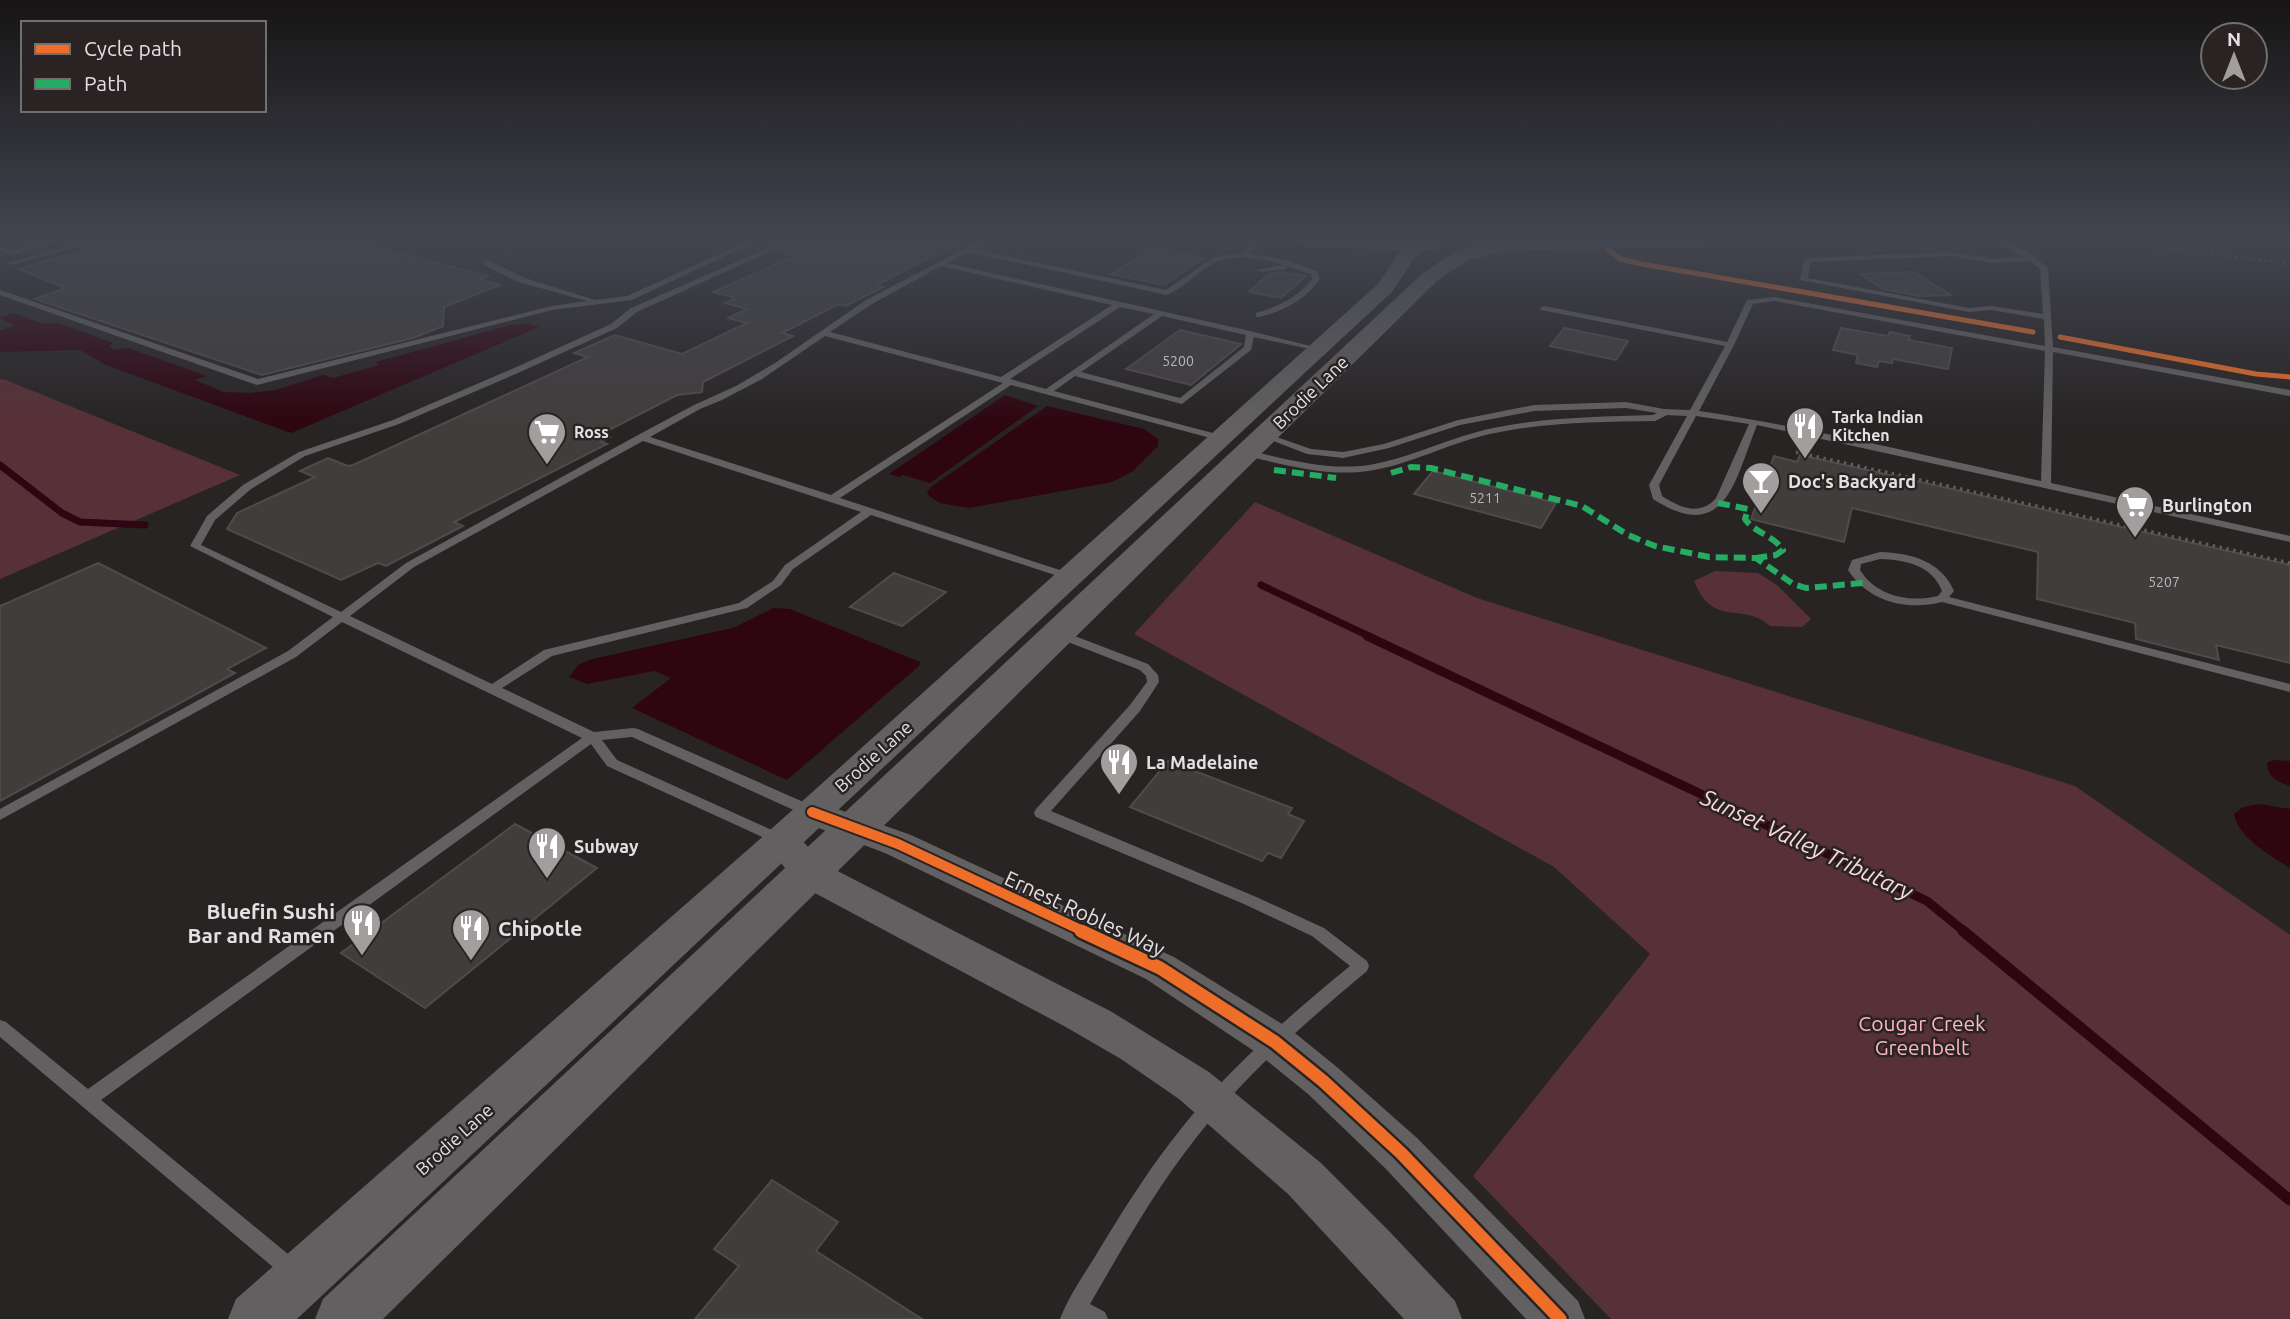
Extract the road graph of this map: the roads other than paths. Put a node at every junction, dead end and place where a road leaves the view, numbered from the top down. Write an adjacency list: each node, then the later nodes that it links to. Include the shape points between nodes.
1 (27, 302): 2 (lane, via 257,382 552,308)
2 (600, 302): 3 (lane)
3 (603, 302)
4 (653, 302): 42 (lane, via 614,326 515,371 396,422 302,454 247,487 211,518 195,546)
5 (872, 302): 20 (lane)
6 (1109, 302): 15 (lane)
7 (1124, 302): 15 (lane)
8 (1289, 302): 18 (lane)
9 (1370, 302): 23 (main road, Brodie Lane)
10 (1404, 302): 34 (main road, Brodie Lane)
11 (1754, 302): 22 (lane)
12 (1788, 302): 24 (lane)
13 (1923, 302): 19 (lane)
14 (2046, 302): 19 (lane)
15 (1120, 304): 17 (lane); 26 (lane)
16 (1544, 308): 22 (lane)
17 (1161, 313): 21 (lane); 25 (lane)
18 (1259, 315)
19 (2047, 317): 24 (lane)
20 (824, 333): 26 (lane); 32 (lane, via 764,376)
21 (1250, 333): 23 (lane); 25 (lane, via 1248,348 1182,401)
22 (1730, 345): 30 (lane)
23 (1318, 349): 33 (main road, Brodie Lane)
24 (2048, 349): 28 (lane); 35 (lane)
25 (1073, 373): 27 (lane)
26 (1007, 381): 27 (lane); 36 (lane)
27 (1047, 392): 33 (lane)
28 (2290, 393)
29 (1664, 412): 30 (lane); 34 (lane, via 1626,405 1534,408 1343,455); 34 (lane, via 1655,418 1551,421 1491,431 1383,466 1341,470)
30 (1693, 413): 31 (lane); 31 (lane, via 1654,485 1657,497 1689,512 1702,513 1717,503)
31 (1754, 422): 35 (lane)
32 (641, 437): 36 (lane); 42 (lane, via 410,565)
33 (1221, 438): 38 (main road, via 1229,446 1181,500); 40 (main road, Brodie Lane)
34 (1256, 444): 38 (main road, Brodie Lane)
35 (2046, 485): 39 (lane)
36 (832, 499): 37 (lane)
37 (870, 511): 40 (lane); 45 (lane, via 789,567 777,583 743,606 548,653)
38 (1177, 520): 43 (main road, Brodie Lane)
39 (2290, 539)
40 (1068, 576): 47 (main road, Brodie Lane)
41 (1942, 599): 41 (lane, via 1920,603 1880,594 1857,578 1856,562 1886,555 1915,562 1947,583); 44 (lane)
42 (340, 617): 45 (lane); 48 (lane, via 292,654)
43 (1058, 634): 49 (main road, Brodie Lane); 52 (lane, via 1144,667 1153,682 1041,813 1318,932 1361,966)
44 (2290, 688)
45 (492, 689): 46 (lane)
46 (592, 737): 47 (lane, via 633,732); 50 (lane, via 612,763); 53 (lane)
47 (812, 812): 49 (street, Ernest Robles Way); 50 (main road, Brodie Lane)
48 (0, 815)
49 (856, 829): 50 (main road, Brodie Lane); 52 (street, Ernest Robles Way, via 898,844 1160,968)
50 (796, 857): 54 (street, via 1082,1015); 55 (main road, Brodie Lane); 58 (main road, Brodie Lane)
51 (0, 1027): 53 (lane)
52 (1275, 1042): 54 (lane); 61 (street, Ernest Robles Way, via 1401,1153)
53 (87, 1100): 55 (lane)
54 (1216, 1103): 56 (lane, via 1135,1209); 60 (street, via 1304,1176)
55 (302, 1278): 57 (main road, Brodie Lane)
56 (1073, 1314): 59 (lane)
57 (256, 1319)
58 (343, 1319)
59 (1098, 1319)
60 (1437, 1319)
61 (1560, 1319)

